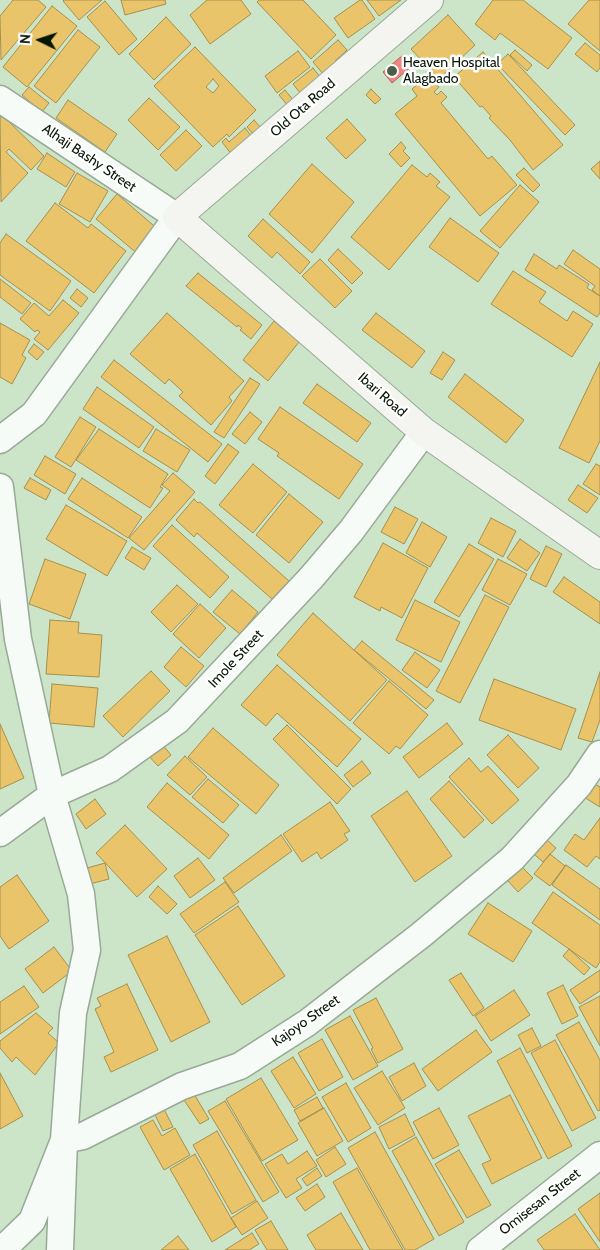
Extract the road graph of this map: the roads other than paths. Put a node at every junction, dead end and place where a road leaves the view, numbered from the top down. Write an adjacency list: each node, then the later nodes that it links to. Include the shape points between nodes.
1 (429, 0): 3 (street, Old Ota Road)
2 (0, 99): 3 (street, Alhaji Bashy Street)
3 (177, 217): 4 (street, Ibari Road); 5 (street, via 34,414)
4 (424, 432): 7 (street, Ibari Road); 9 (street, Imole Street, via 351,531 311,578 177,721 110,768)
5 (0, 440)
6 (0, 487): 9 (street, via 18,640)
7 (600, 556)
8 (600, 754): 11 (street, Kajoyo Street, via 579,785 512,859 307,1023 240,1066 182,1086 83,1136)
9 (52, 795): 10 (street, Imole Street); 11 (street, via 81,894 87,950 73,1013)
10 (0, 833)
11 (64, 1140): 13 (street, via 32,1221); 14 (street)
12 (600, 1155): 15 (street, Omisesan Street)
13 (2, 1250)
14 (60, 1250)
15 (480, 1250)

